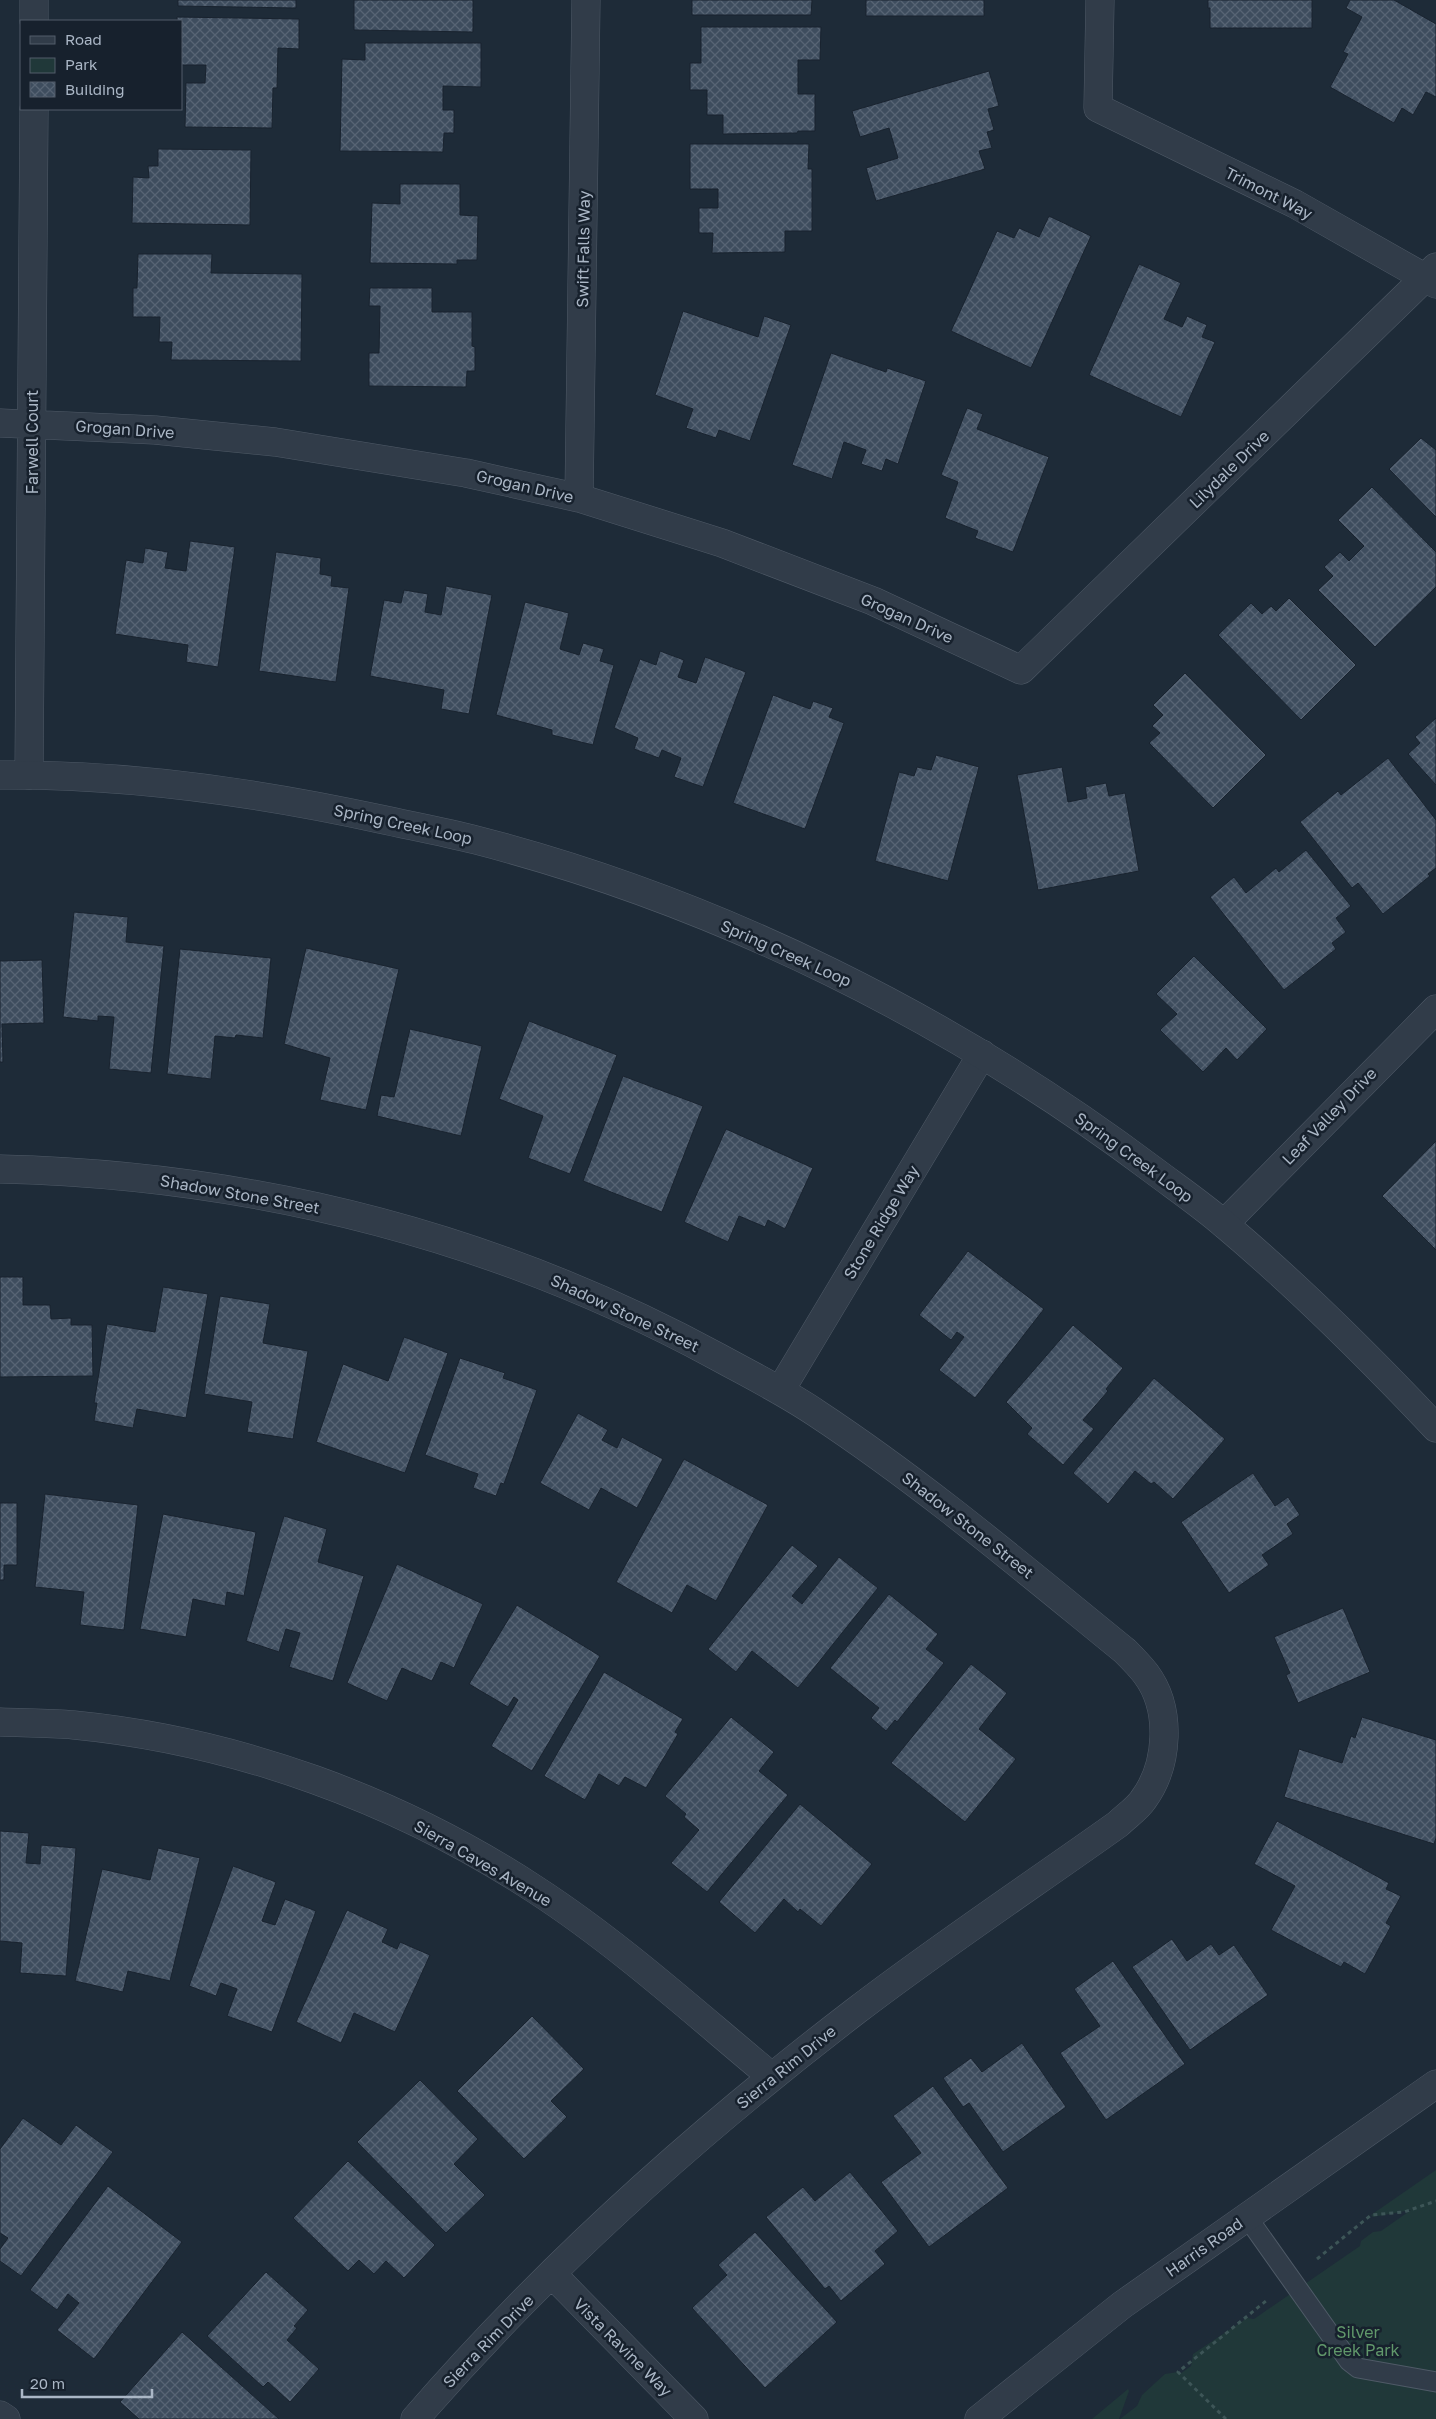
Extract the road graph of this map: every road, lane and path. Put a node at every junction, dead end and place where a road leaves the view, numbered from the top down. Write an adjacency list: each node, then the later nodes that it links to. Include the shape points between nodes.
1 (34, 0): 4 (street)
2 (586, 0): 9 (street, Swift Falls Way)
3 (1100, 0): 6 (street, Trimont Way, via 1098,108 1295,204)
4 (34, 20)
5 (34, 110): 8 (street, Farwell Court)
6 (1433, 277): 10 (street, Lilydale Drive)
7 (0, 422): 8 (street, Grogan Drive)
8 (32, 423): 9 (street, Grogan Drive, via 156,430 275,442 466,472); 12 (street, Farwell Court)
9 (579, 498): 10 (street, Grogan Drive, via 722,542 873,601)
10 (1020, 670)
11 (0, 775): 12 (street, Spring Creek Loop)
12 (30, 775): 14 (street, Spring Creek Loop, via 171,784 307,803 476,840 608,880 736,929 860,986)
13 (1436, 1009): 16 (street, Leaf Valley Drive)
14 (982, 1054): 16 (street, Spring Creek Loop, via 1098,1128); 17 (street, Stone Ridge Way)
15 (0, 1169): 17 (street, Shadow Stone Street, via 76,1171 187,1182 323,1207 429,1236 533,1271 659,1325)
16 (1224, 1224): 18 (street, Spring Creek Loop, via 1362,1348)
17 (780, 1391): 20 (street, Shadow Stone Street, via 816,1412 929,1491 1125,1651 1147,1675 1160,1704)
18 (1436, 1428)
19 (0, 1722): 21 (street, Sierra Caves Avenue, via 75,1725 167,1739 272,1765 417,1823 536,1890 621,1953)
20 (1165, 1739): 21 (street, Sierra Rim Drive, via 1158,1774 1143,1800 1118,1824 859,2008)
21 (772, 2077): 24 (street, Sierra Rim Drive, via 631,2198)
22 (1436, 2084): 23 (street, Harris Road)
23 (1247, 2217): 25 (lane, via 1349,2361 1369,2371); 30 (street, Harris Road, via 1122,2305)
24 (552, 2274): 28 (street, Sierra Rim Drive); 29 (street, Vista Ravine Way)
25 (1436, 2382)
26 (0, 2414): 27 (street)
27 (6, 2419)
28 (415, 2419)
29 (694, 2419)
30 (979, 2419)

